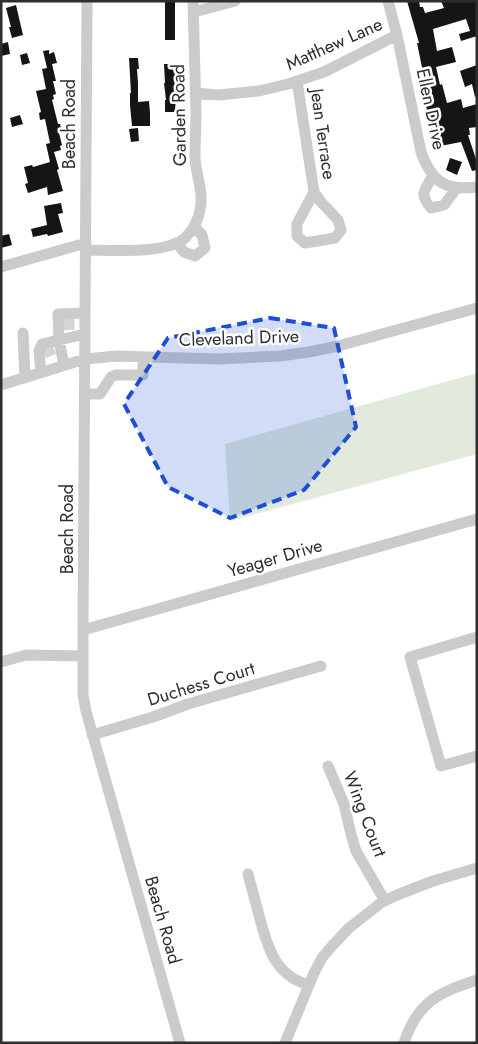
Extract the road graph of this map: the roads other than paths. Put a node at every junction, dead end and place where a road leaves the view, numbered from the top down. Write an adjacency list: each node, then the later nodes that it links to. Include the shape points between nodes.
1 (87, 1): 14 (street, Beach Road)
2 (236, 1): 4 (street)
3 (388, 1): 5 (street, Ellen Drive)
4 (194, 7): 7 (street, Garden Road)
5 (397, 35): 6 (street, Matthew Lane, via 324,72); 8 (street, Ellen Drive, via 421,152)
6 (297, 81): 7 (street, Matthew Lane, via 258,91 219,95); 11 (street, Jean Terrace)
7 (195, 93): 12 (street, Garden Road, via 195,160 201,199)
8 (433, 176): 10 (street, Ellen Drive, via 447,186); 10 (street, via 424,192 431,208 444,205)
9 (477, 187): 10 (street, Ellen Drive)
10 (457, 188)
11 (314, 192): 11 (street, Jean Terrace, via 338,220 341,230 335,238 305,243 297,236 297,224)
12 (194, 226): 13 (street, Garden Road); 13 (street, via 202,235 205,248 195,256 184,252)
13 (177, 243): 14 (street, via 158,249)
14 (86, 246): 15 (street); 17 (street, Beach Road)
15 (1, 267)
16 (477, 308): 22 (street, Cleveland Drive, via 309,352 218,360)
17 (85, 313): 19 (street, Beach Road); 20 (street)
18 (23, 333): 27 (street)
19 (85, 334): 20 (street); 23 (street, Beach Road)
20 (59, 338): 24 (street); 25 (street)
21 (115, 356): 22 (street, Cleveland Drive); 23 (street, Cleveland Drive); 26 (street)
22 (143, 357): 26 (street, via 143,376)
23 (85, 359): 24 (street, Cleveland Drive); 29 (street, Beach Road)
24 (64, 365): 25 (street, Cleveland Drive)
25 (41, 372): 27 (street, Cleveland Drive)
26 (116, 375): 29 (street, via 111,377 100,394)
27 (25, 377): 28 (street, Cleveland Drive)
28 (1, 385)
29 (85, 394): 31 (street, Beach Road)
30 (477, 519): 31 (street, Yeager Drive)
31 (83, 630): 33 (street, Beach Road)
32 (477, 637): 37 (street, via 410,657 440,766)
33 (83, 656): 34 (street, via 26,655); 36 (street, Beach Road, via 84,702)
34 (1, 662)
35 (320, 666): 36 (street, Duchess Court)
36 (92, 734): 44 (street, Beach Road)
37 (477, 756)
38 (328, 766): 41 (street, Wing Court, via 344,804 356,851)
39 (477, 868): 41 (street, via 433,881)
40 (248, 874): 43 (street, via 270,952 292,978)
41 (385, 901): 43 (street, via 358,920 332,946 322,958)
42 (477, 980): 46 (street, via 431,1000 412,1022)
43 (309, 985): 45 (street)
44 (180, 1043)
45 (285, 1043)
46 (404, 1043)

